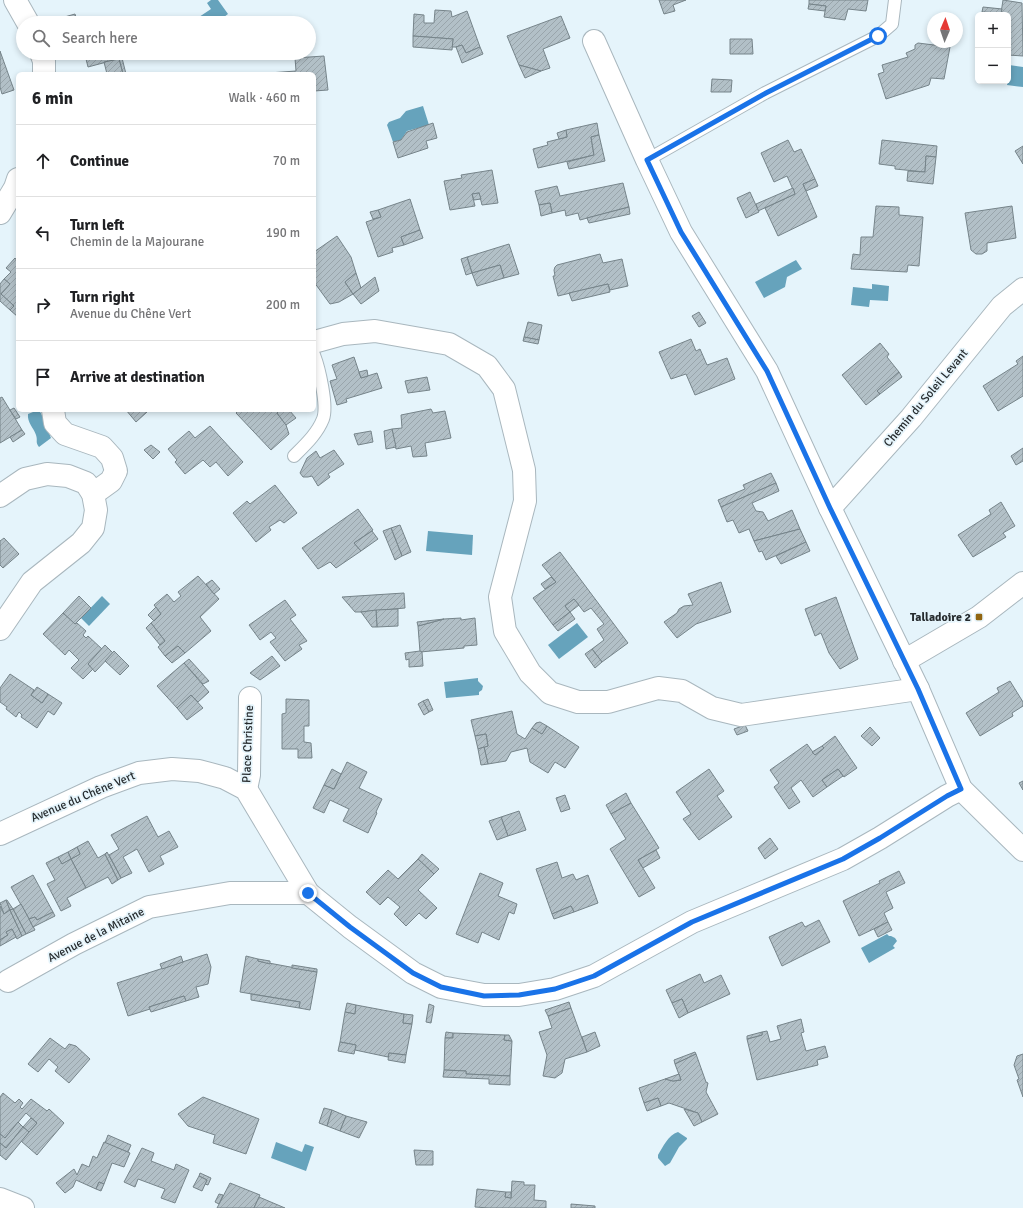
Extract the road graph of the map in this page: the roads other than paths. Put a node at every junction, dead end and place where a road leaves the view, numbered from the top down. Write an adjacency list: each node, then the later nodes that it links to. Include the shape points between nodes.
1 (15, 0): 3 (street)
2 (896, 0): 7 (lane, via 892,24 878,36 766,93)
3 (24, 16)
4 (594, 41): 7 (street)
5 (44, 60): 6 (street)
6 (44, 72)
7 (647, 160): 17 (street, via 681,232 767,371)
8 (16, 185): 9 (street)
9 (0, 213)
10 (1023, 289): 17 (street, Chemin du Soleil Levant, via 1002,306 912,418)
11 (316, 341): 21 (street, via 343,334 375,331 449,344 486,366 504,389 524,470 525,501 500,596 505,631 530,674 550,693 578,702 608,702 658,688 682,691 712,708 741,715)
12 (316, 360): 14 (lane, via 323,393 323,418 312,437)
13 (53, 412): 15 (street, via 55,423 65,434 102,447 112,458 116,471 111,481)
14 (294, 456)
15 (93, 494): 16 (street, via 86,483 68,476 47,474 25,479); 19 (street, via 96,510 93,528 81,543 32,582)
16 (0, 496)
17 (830, 508): 20 (street)
18 (1023, 583): 20 (street, via 979,617)
19 (0, 629)
20 (904, 661): 21 (street)
21 (918, 689): 24 (street)
22 (250, 698): 23 (street, Place Christine, via 249,775)
23 (246, 789): 25 (street, Avenue du Chêne Vert, via 225,778 199,771 172,769 139,773 101,787); 27 (street)
24 (961, 789): 26 (street); 27 (street, via 843,859 692,922 594,976 555,989 519,995 484,996 441,987 413,973)
25 (0, 834)
26 (1023, 850)
27 (308, 893): 28 (street, Avenue de la Mitaine, via 230,893 149,907 74,944)
28 (8, 981)
29 (0, 1199): 30 (street)
30 (23, 1208)

